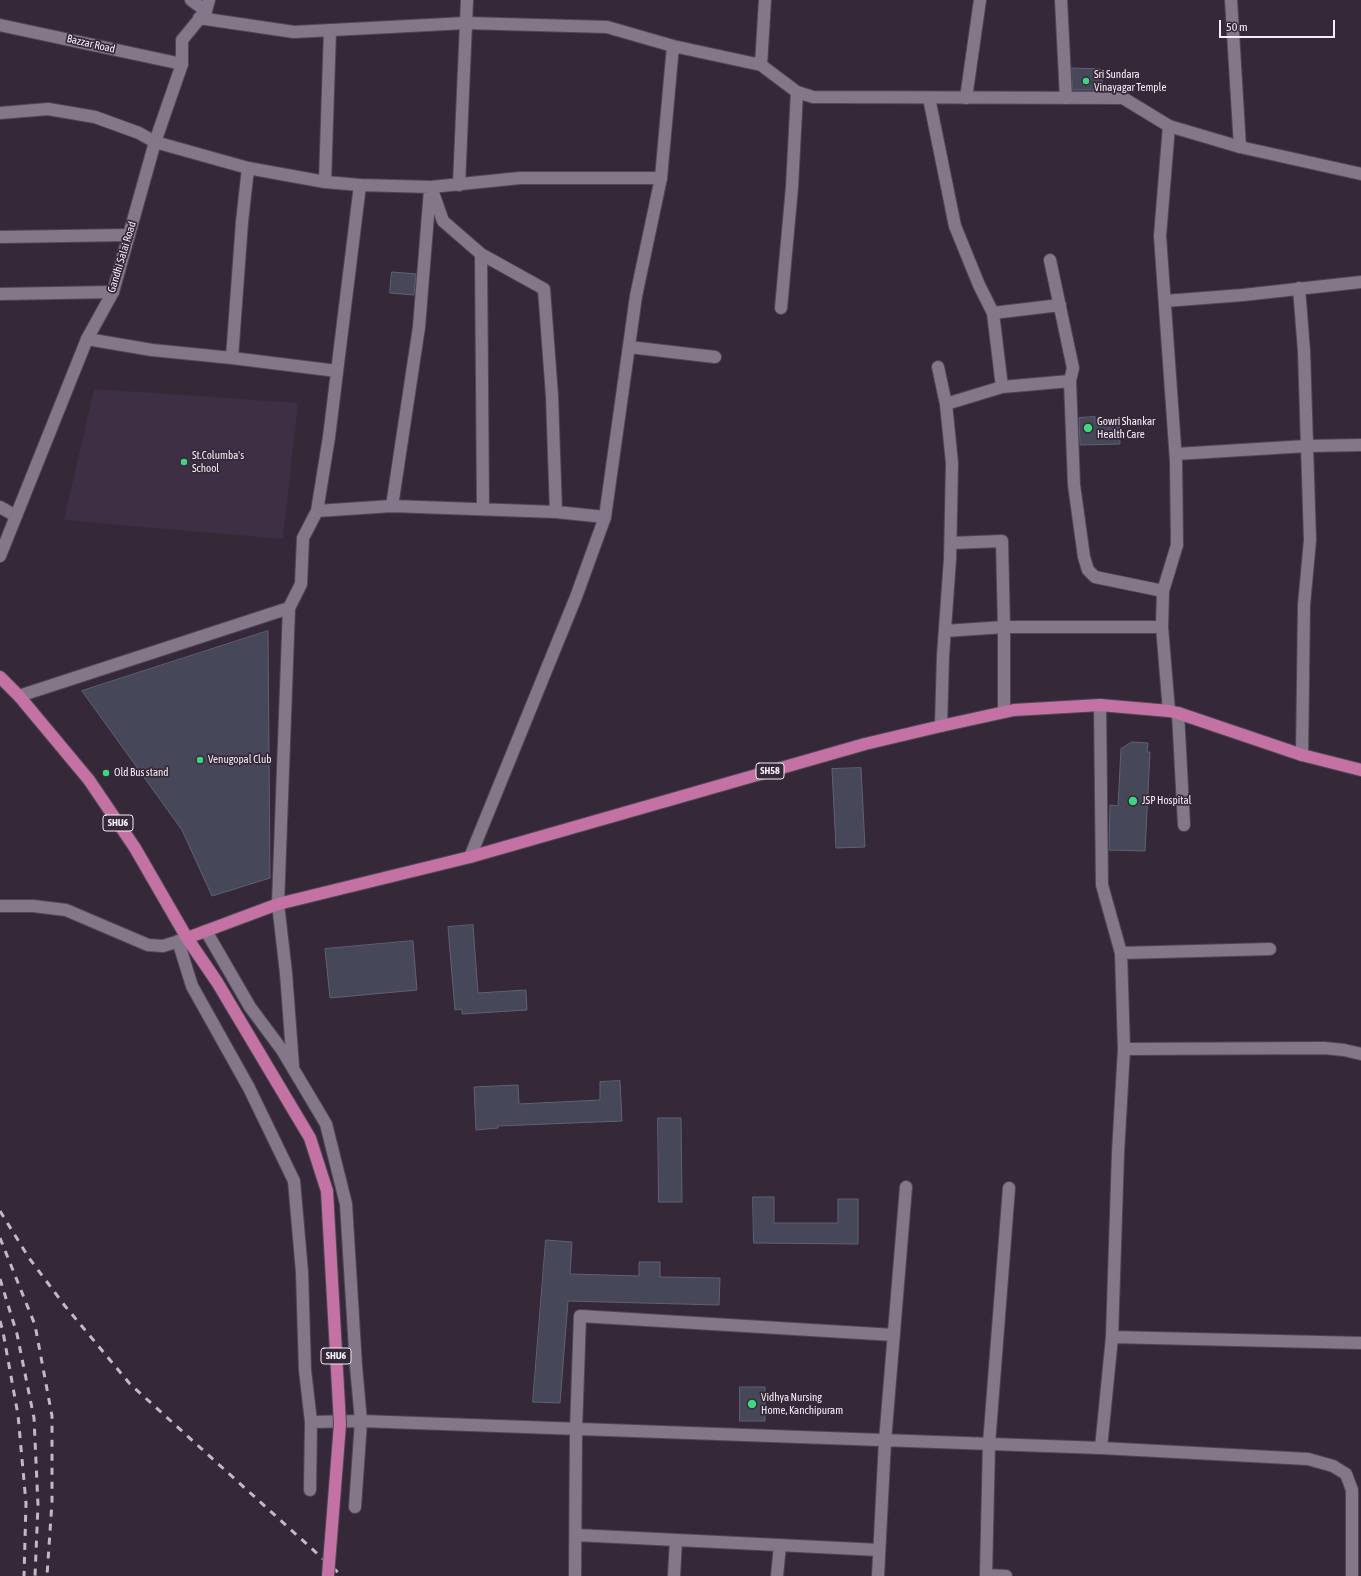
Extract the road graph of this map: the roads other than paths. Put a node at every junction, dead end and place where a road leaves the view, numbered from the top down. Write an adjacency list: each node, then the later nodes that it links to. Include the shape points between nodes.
1 (191, 0): 7 (street)
2 (467, 0): 8 (street)
3 (765, 0): 13 (street)
4 (980, 0): 16 (street)
5 (1062, 0): 17 (street)
6 (1231, 0): 21 (street)
7 (205, 9): 10 (street, via 294,32); 12 (street, Gandhi Salai Road, via 182,40)
8 (466, 23): 10 (street); 11 (street, via 607,27); 27 (street)
9 (0, 24): 12 (street, Bazzar Road)
10 (330, 30): 25 (street)
11 (673, 46): 13 (street); 24 (street)
12 (182, 64): 20 (street, Gandhi Salai Road)
13 (761, 65): 14 (street)
14 (797, 92): 15 (street, via 813,97); 39 (street, via 792,187)
15 (929, 98): 16 (street); 40 (street, via 955,226)
16 (966, 98): 17 (street)
17 (1066, 98): 19 (street, via 1124,98)
18 (0, 113): 20 (street, via 48,109 95,117 139,133)
19 (1169, 126): 21 (street); 37 (street, via 1160,236)
20 (155, 142): 22 (street); 29 (street, Gandhi Salai Road)
21 (1240, 147): 23 (street)
22 (248, 168): 25 (street); 44 (street)
23 (1361, 174)
24 (661, 178): 27 (street, via 520,178); 42 (street, via 636,296)
25 (325, 182): 26 (street)
26 (360, 185): 28 (street); 46 (street)
27 (459, 185): 28 (street)
28 (431, 187): 31 (street, via 443,221); 53 (street, via 419,327)
29 (129, 234): 30 (street); 35 (street, Gandhi Salai Road)
30 (0, 237)
31 (481, 254): 55 (street); 57 (street, via 544,290 552,396)
32 (1050, 260): 38 (street)
33 (1361, 282): 34 (street)
34 (1299, 288): 37 (street); 51 (street)
35 (113, 292): 36 (street); 41 (street, Gandhi Salai Road)
36 (0, 294)
37 (1165, 301): 52 (street)
38 (1060, 305): 40 (street); 47 (street, via 1073,368)
39 (781, 308)
40 (993, 313): 48 (street)
41 (87, 339): 44 (street, via 152,350); 58 (street, Gandhi Salai Road)
42 (629, 347): 43 (street); 59 (street)
43 (715, 357)
44 (232, 358): 46 (street)
45 (938, 367): 49 (street)
46 (337, 370): 56 (street)
47 (1070, 381): 48 (street); 62 (street, via 1074,485 1088,570 1094,577)
48 (1002, 387): 49 (street)
49 (946, 404): 60 (street, via 952,463)
50 (1361, 445): 51 (street)
51 (1307, 446): 52 (street); 73 (street, via 1310,540 1304,605)
52 (1176, 454): 62 (street, via 1177,545)
53 (392, 506): 55 (street); 56 (street)
54 (0, 507): 58 (street)
55 (483, 510): 57 (street)
56 (317, 511): 63 (street, via 303,538 301,584)
57 (556, 512): 59 (street)
58 (16, 516): 61 (street, Gandhi Salai Road)
59 (605, 517): 76 (street, via 576,597)
60 (951, 543): 64 (street, via 1002,541); 66 (street)
61 (0, 556)
62 (1163, 591): 65 (street)
63 (289, 608): 68 (street); 77 (street)
64 (1004, 627): 65 (street); 66 (street); 70 (street)
65 (1162, 627): 71 (street)
66 (945, 631): 72 (street)
67 (0, 677): 68 (main road, SHU6)
68 (19, 696): 80 (main road, SHU6, via 93,786 135,848)
69 (1100, 705): 70 (main road, SH58); 71 (main road, SH58); 82 (street, via 1102,885)
70 (1004, 712): 72 (main road, SH58)
71 (1174, 712): 73 (main road, SH58); 75 (street)
72 (941, 726): 76 (main road, SH58, via 865,744)
73 (1302, 755): 74 (main road, SH58)
74 (1361, 770)
75 (1184, 825)
76 (470, 857): 77 (main road, SH58)
77 (278, 904): 79 (main road, SH58); 85 (street, via 287,980)
78 (0, 906): 80 (street, via 66,910 148,945 163,946)
79 (206, 931): 80 (main road, SH58); 85 (street, via 250,1007)
80 (182, 940): 91 (street, via 192,986 249,1088 294,1181 302,1272 305,1370); 103 (main road, SHU6, bridge, via 217,982 310,1138 327,1191 340,1424)
81 (1270, 949): 82 (street)
82 (1121, 953): 83 (street)
83 (1124, 1049): 84 (street, via 1324,1048); 89 (street)
84 (1361, 1054)
85 (293, 1068): 92 (street, via 326,1124 346,1204)
86 (906, 1187): 88 (street)
87 (1009, 1188): 95 (street)
88 (894, 1335): 93 (street, via 580,1316); 94 (street)
89 (1112, 1337): 90 (street); 96 (street)
90 (1361, 1344)
91 (311, 1422): 92 (street); 97 (street)
92 (361, 1422): 93 (street); 98 (street)
93 (576, 1430): 94 (street); 99 (street)
94 (885, 1441): 95 (street); 102 (street)
95 (989, 1444): 96 (street); 108 (street)
96 (1101, 1448): 110 (street, via 1308,1459 1333,1466 1346,1474 1352,1490)
97 (310, 1490)
98 (355, 1507)
99 (576, 1535): 100 (street); 104 (street)
100 (676, 1540): 101 (street); 105 (street)
101 (780, 1545): 102 (street); 106 (street)
102 (879, 1550): 107 (street)
103 (328, 1576)
104 (575, 1576)
105 (674, 1576)
106 (777, 1576)
107 (878, 1576)
108 (986, 1576): 109 (street)
109 (1006, 1576)
110 (1352, 1576)

